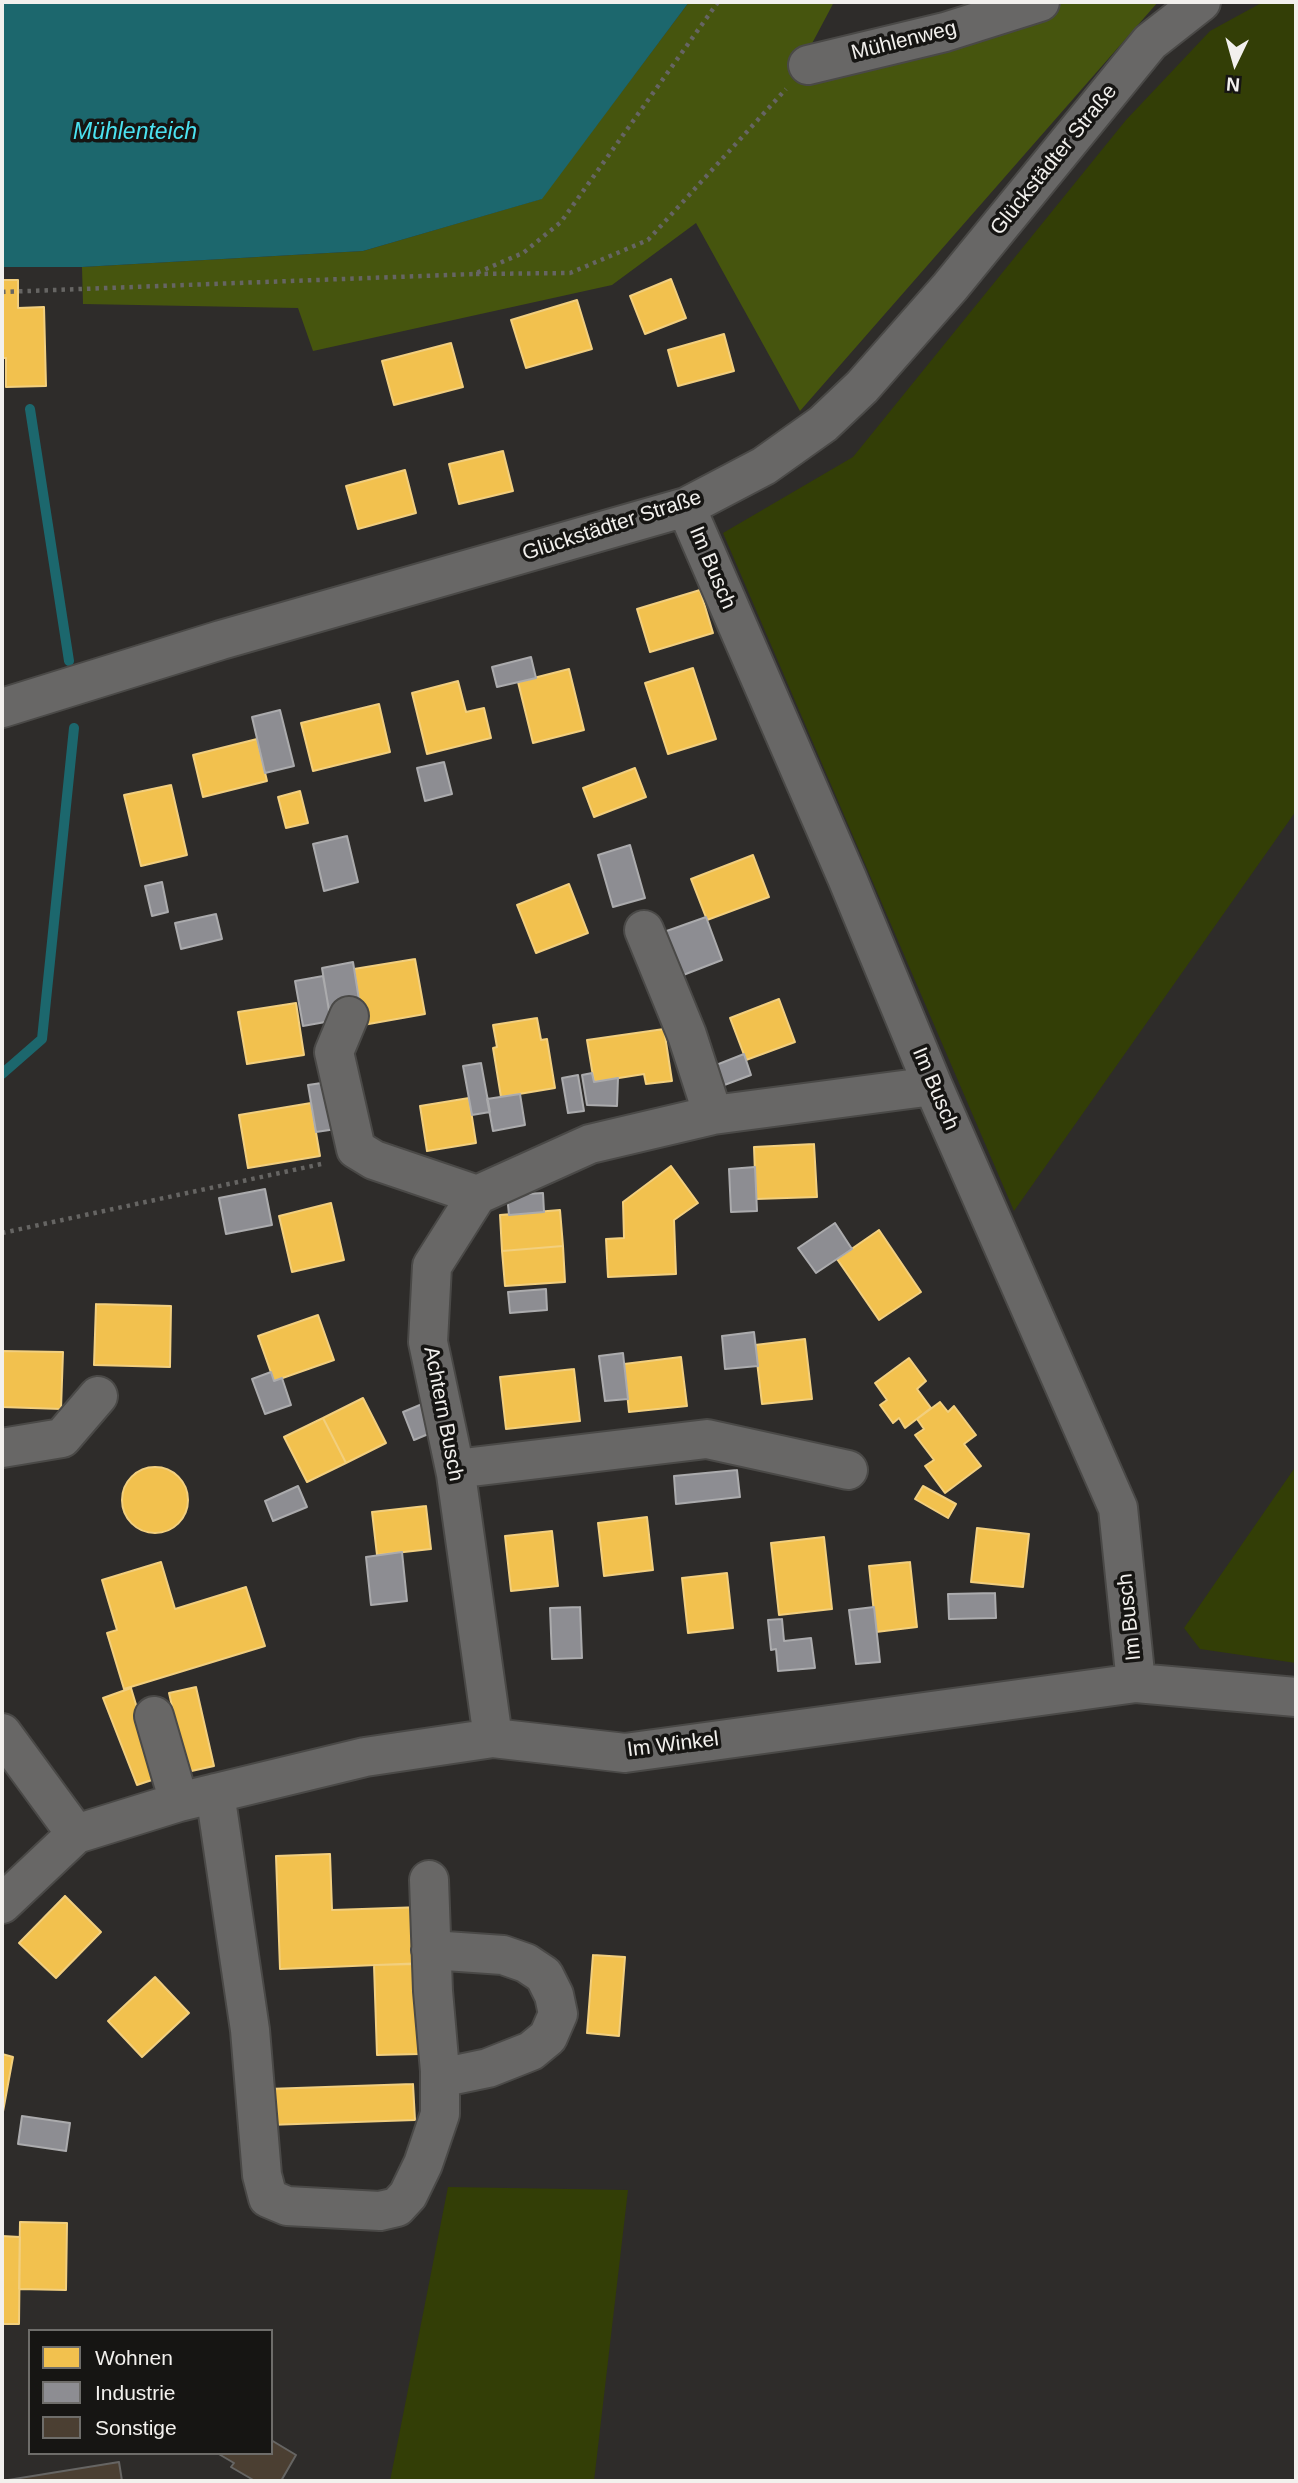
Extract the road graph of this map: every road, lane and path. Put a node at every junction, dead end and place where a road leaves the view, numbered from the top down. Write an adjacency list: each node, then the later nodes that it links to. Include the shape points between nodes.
1 (718, 2): 5 (path, via 561,222 523,253)
2 (1040, 2): 4 (street, Mühlenweg, via 945,32)
3 (1201, 2): 7 (street, Glückstädter Straße, via 1150,42 862,387 823,424 764,466)
4 (808, 65): 5 (path, via 648,240 570,273)
5 (474, 274): 6 (path)
6 (2, 292)
7 (686, 507): 8 (street, Glückstädter Straße); 11 (street, Im Busch)
8 (2, 708)
9 (644, 930): 12 (street, via 687,1035)
10 (349, 1016): 14 (street, via 334,1052 356,1150)
11 (933, 1086): 12 (street); 20 (street, Im Busch, via 1118,1508)
12 (713, 1115): 14 (street, via 590,1144)
13 (333, 1162): 15 (path)
14 (477, 1195): 18 (street, Achtern Busch, via 432,1266 428,1342)
15 (2, 1233)
16 (98, 1396): 17 (street, via 62,1438)
17 (2, 1448)
18 (455, 1469): 19 (street, via 707,1440); 24 (street, Achtern Busch)
19 (848, 1471)
20 (1136, 1683): 21 (street, Im Winkel); 24 (street, Im Winkel, via 625,1753)
21 (1296, 1697)
22 (154, 1716): 25 (street)
23 (2, 1733): 26 (street)
24 (493, 1738): 25 (street, Im Winkel, via 365,1757)
25 (197, 1797): 26 (street, Im Winkel); 30 (street, via 250,2030 261,2175 268,2197 287,2206 380,2211 397,2207 408,2195 428,2152 440,2113)
26 (76, 1834): 28 (street, Im Winkel)
27 (429, 1881): 29 (street)
28 (2, 1904)
29 (431, 1950): 30 (street); 30 (street, via 503,1955 526,1964 544,1975 558,2014 548,2037 531,2051 488,2068)
30 (440, 2078)

